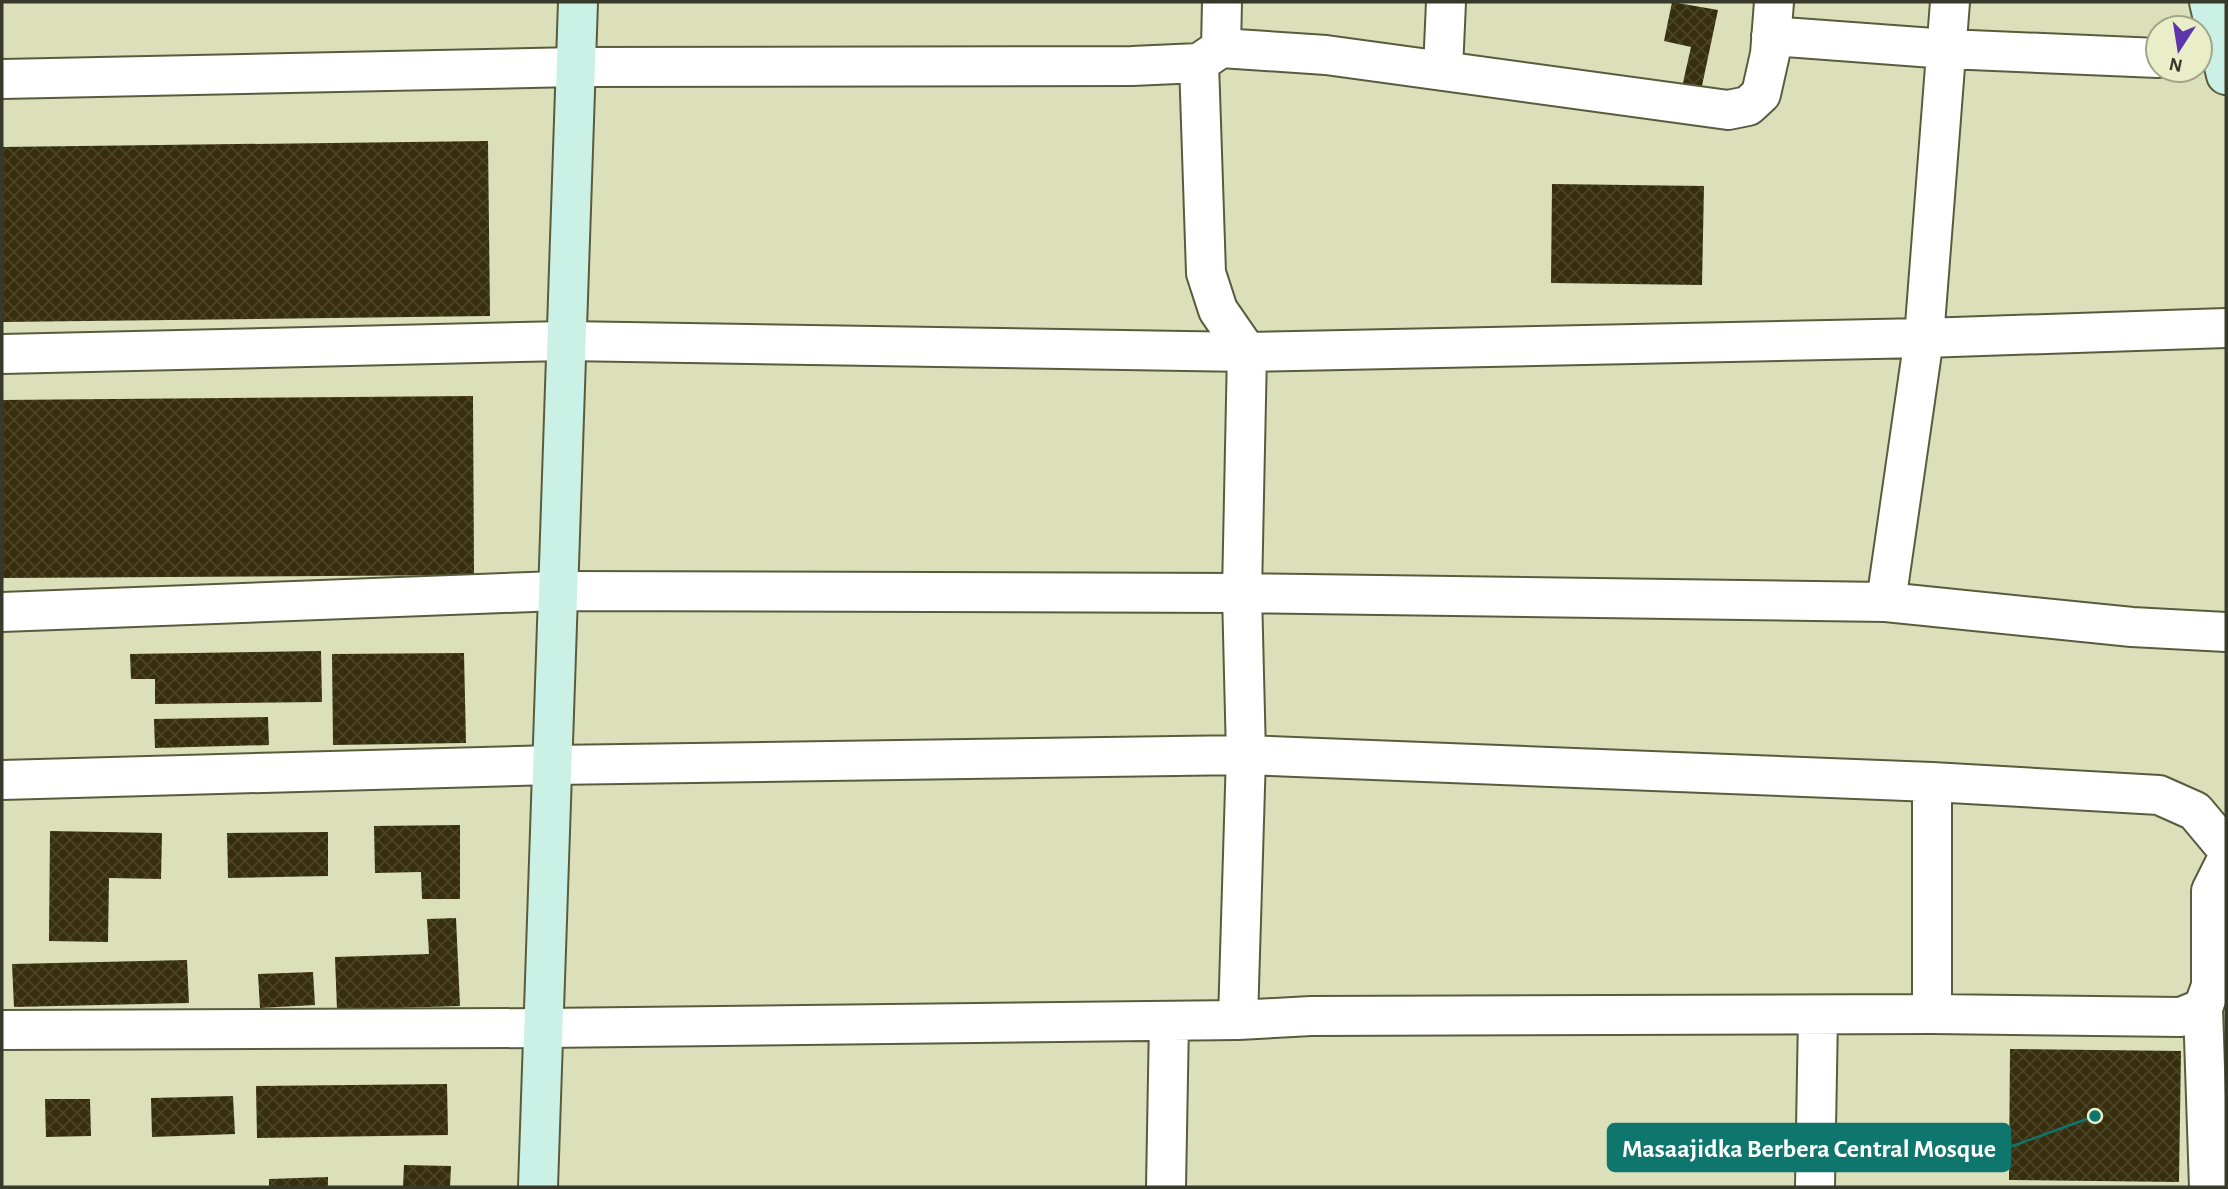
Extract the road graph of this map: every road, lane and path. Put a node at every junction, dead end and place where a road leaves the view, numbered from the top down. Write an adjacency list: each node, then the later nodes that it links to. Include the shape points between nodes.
1 (578, 2): 11 (street)
2 (1222, 2): 8 (street)
3 (1446, 2): 12 (street)
4 (1950, 2): 7 (street)
5 (2209, 2): 10 (street)
6 (1773, 19): 7 (street); 12 (street, via 1761,94 1748,106 1728,110)
7 (1947, 49): 9 (street); 15 (street)
8 (1210, 55): 11 (street, via 1132,66); 12 (street, via 1326,55); 17 (street, via 1206,273 1218,310)
9 (2144, 57)
10 (2216, 65)
11 (576, 67): 13 (street); 16 (street)
12 (1443, 70)
13 (2, 79)
14 (2226, 328): 15 (street)
15 (1924, 338): 17 (street); 21 (street)
16 (566, 341): 17 (street); 18 (street); 19 (street)
17 (1247, 352): 20 (street)
18 (2, 354)
19 (558, 591): 20 (street); 22 (street); 25 (street)
20 (1242, 593): 21 (street); 24 (street)
21 (1886, 602): 23 (street)
22 (2, 612)
23 (2226, 632)
24 (1246, 755): 25 (street); 27 (street); 33 (street)
25 (552, 765): 26 (street); 35 (street)
26 (2, 780)
27 (1932, 782): 28 (street, via 2159,795 2195,811); 31 (street)
28 (2226, 848)
29 (2226, 861): 30 (street, via 2211,891 2211,986)
30 (2203, 1008): 31 (street, via 2180,1017); 40 (street)
31 (1932, 1014): 32 (street)
32 (1818, 1015): 33 (street); 39 (street)
33 (1238, 1020): 34 (street)
34 (1168, 1021): 35 (street); 38 (street)
35 (543, 1028): 36 (street); 37 (street)
36 (2, 1030)
37 (538, 1187)
38 (1166, 1187)
39 (1815, 1187)
40 (2209, 1187)

